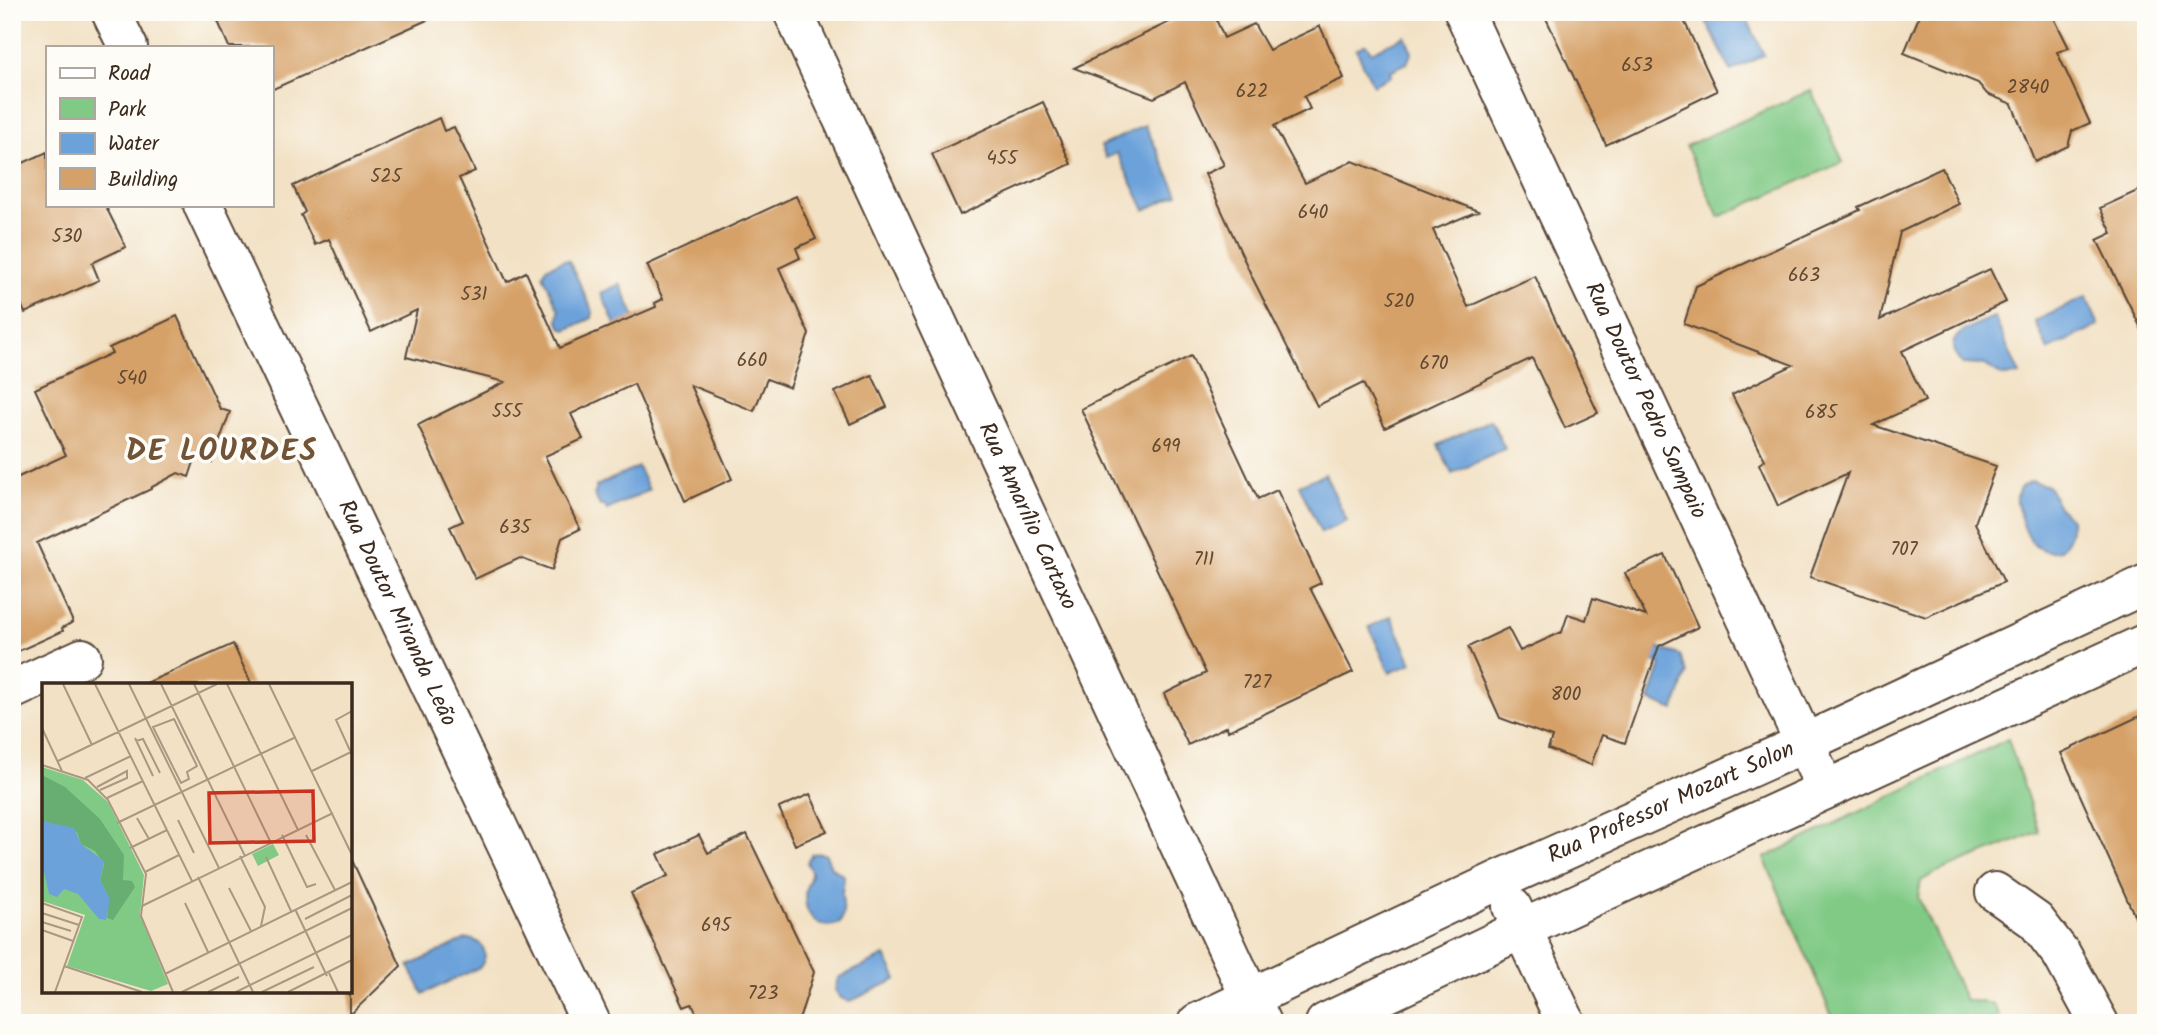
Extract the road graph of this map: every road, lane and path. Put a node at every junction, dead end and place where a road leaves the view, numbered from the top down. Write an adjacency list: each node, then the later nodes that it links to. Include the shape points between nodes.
1 (111, 12): 4 (street)
2 (793, 12): 15 (street, Rua Amarílio Cartaxo)
3 (1464, 12): 10 (street, Rua Doutor Pedro Sampaio)
4 (128, 46)
5 (203, 206): 16 (street, Rua Doutor Miranda Leão)
6 (2146, 584): 10 (street, Rua Professor Mozart Solon)
7 (2146, 643): 11 (street)
8 (82, 658): 9 (street)
9 (12, 690)
10 (1805, 743): 11 (street, Rua Doutor Pedro Sampaio); 12 (street, Rua Professor Mozart Solon)
11 (1825, 789): 14 (street)
12 (1499, 880): 14 (street); 15 (street, Rua Professor Mozart Solon)
13 (1995, 892): 20 (street, via 2036,921 2062,955)
14 (1522, 929): 18 (street); 19 (street)
15 (1256, 1010): 17 (street, Rua Professor Mozart Solon)
16 (591, 1023)
17 (1197, 1023)
18 (1325, 1023)
19 (1566, 1023)
20 (2099, 1023)

